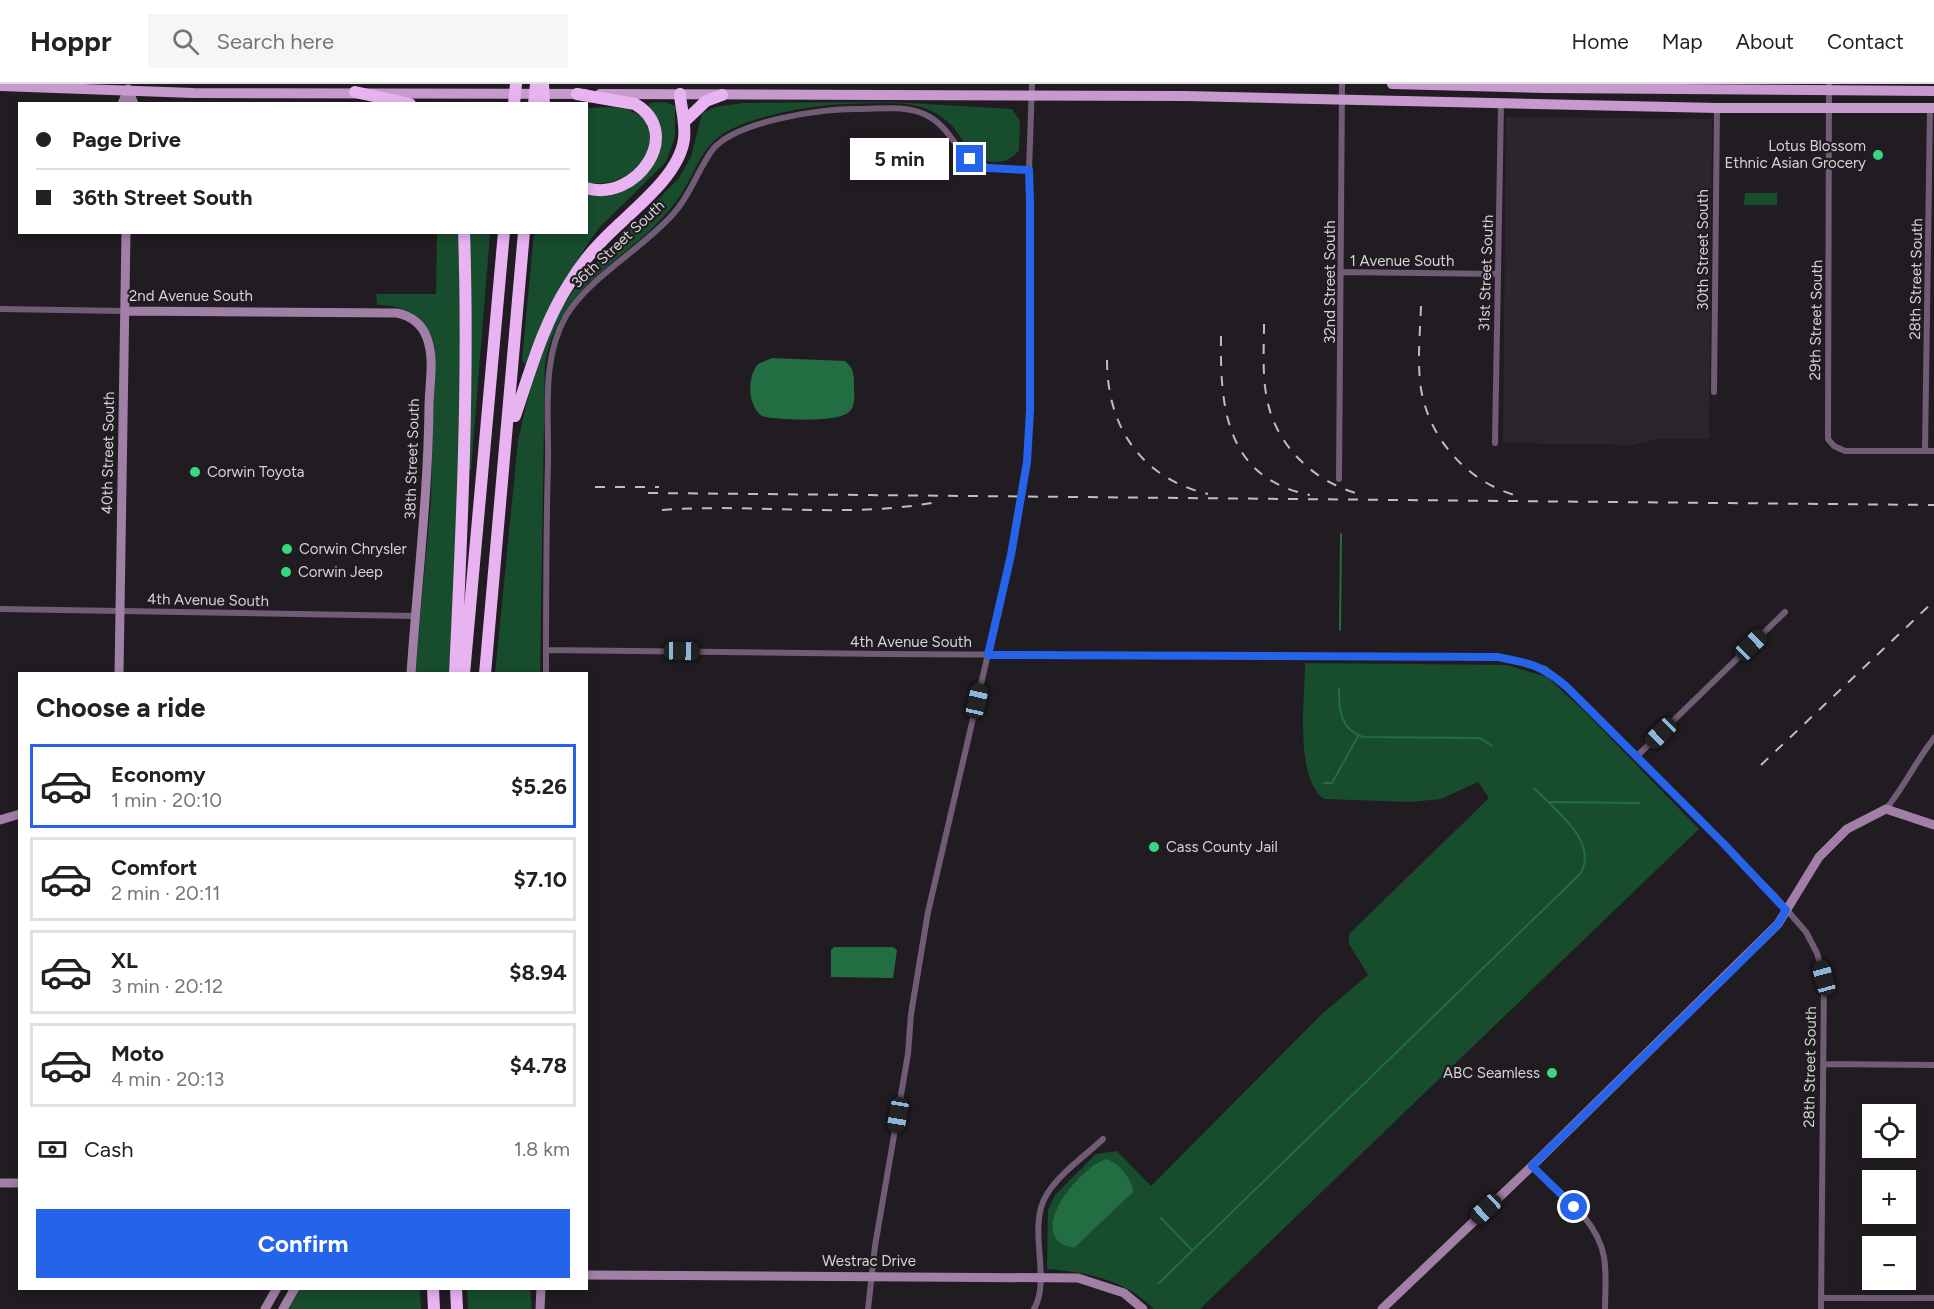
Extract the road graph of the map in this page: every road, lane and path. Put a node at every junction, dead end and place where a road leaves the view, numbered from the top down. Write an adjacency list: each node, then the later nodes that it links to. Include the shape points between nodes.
1 (516, 84): 21 (highway)
2 (536, 84): 22 (highway)
3 (543, 84): 23 (highway)
4 (1342, 84): 17 (street, 32nd Street South)
5 (1392, 84): 9 (main road)
6 (0, 86): 7 (main road)
7 (128, 87): 13 (main road, via 193,93); 18 (street); 19 (street)
8 (1829, 87): 9 (main road); 12 (main road); 26 (street, 29th Street South)
9 (1578, 88): 25 (main road, via 1571,97)
10 (680, 89): 15 (main road); 16 (main road); 29 (highway)
11 (1031, 89): 16 (main road); 17 (main road); 30 (street)
12 (1934, 91)
13 (329, 92): 14 (main road)
14 (355, 92): 15 (main road); 20 (highway)
15 (577, 94): 31 (highway, via 635,104 643,109 655,132 651,156 637,177 616,188)
16 (722, 94): 29 (highway, via 706,101)
17 (1342, 99): 24 (main road); 36 (street, 32nd Street South)
18 (123, 102)
19 (133, 102)
20 (401, 102)
21 (514, 102)
22 (534, 102)
23 (544, 102)
24 (1501, 103): 25 (main road); 37 (street, 31st Street South)
25 (1515, 103): 28 (main road)
26 (1830, 107): 27 (main road); 28 (main road); 44 (street, 29th Street South, via 1828,440 1845,451)
27 (1933, 107): 44 (street, 28th Street South)
28 (1717, 108): 41 (street, 30th Street South)
29 (685, 121): 42 (highway, via 681,153 672,170 601,242 567,287 544,331)
30 (1029, 170): 51 (street, 36th Street South, via 979,165 962,152 944,126 922,112 910,110 846,109 810,114 746,129 713,149 673,215 575,303 553,347); 52 (street, via 1027,462)
31 (588, 188)
32 (126, 234): 39 (street, 40th Street South)
33 (464, 234): 56 (highway, via 467,317)
34 (504, 234): 57 (highway)
35 (524, 234): 42 (highway)
36 (1342, 272): 37 (street, 1 Avenue South); 46 (street, 32nd Street South)
37 (1498, 274): 43 (street, 31st Street South)
38 (0, 309): 39 (street, 2nd Avenue South)
39 (125, 311): 40 (street, 2nd Avenue South); 48 (street, 40th Street South)
40 (381, 313): 50 (street, 38th Street South, via 409,316 423,329 429,342 428,467)
41 (1714, 392)
42 (508, 434): 58 (highway)
43 (1495, 443)
44 (1925, 452): 45 (street, 29th Street South)
45 (1934, 452)
46 (1339, 479)
47 (0, 609): 48 (street, 4th Avenue South)
48 (120, 611): 50 (street, 4th Avenue South); 54 (street, 40th Street South)
49 (1785, 612): 61 (street)
50 (415, 616): 55 (street, 38th Street South)
51 (546, 650): 52 (street, 4th Avenue South); 59 (street, 36th Street South)
52 (988, 655): 53 (street, 4th Avenue South, via 1498,657); 74 (street, via 928,912)
53 (1527, 663): 61 (street, 28th Street South, via 1545,669 1567,687)
54 (119, 672)
55 (411, 672)
56 (455, 672)
57 (464, 672)
58 (485, 672)
59 (546, 672)
60 (1934, 738): 62 (street)
61 (1637, 756): 66 (street, 28th Street South)
62 (1886, 809): 65 (street); 66 (street, via 1847,829 1819,857)
63 (18, 815): 64 (street)
64 (0, 820)
65 (1934, 825)
66 (1786, 910): 67 (street, 28th Street South, via 1806,932 1824,978); 70 (street, via 1778,924)
67 (1823, 1064): 68 (street); 79 (street, 28th Street South)
68 (1934, 1065)
69 (1103, 1139): 75 (street, via 1046,1196 1039,1224)
70 (1532, 1166): 87 (street); 88 (street, via 1595,1231 1605,1259)
71 (0, 1183): 72 (street)
72 (18, 1183)
73 (588, 1275): 74 (street, Westrac Drive)
74 (871, 1276): 75 (street, Westrac Drive); 84 (street)
75 (1039, 1276): 85 (street); 86 (street, Westrac Drive, via 1103,1284 1124,1293)
76 (276, 1290): 81 (street)
77 (294, 1290): 82 (street)
78 (541, 1290): 83 (street)
79 (1821, 1298): 80 (street); 89 (street, 28th Street South)
80 (1934, 1298)
81 (265, 1309)
82 (283, 1309)
83 (540, 1309)
84 (868, 1309)
85 (1034, 1309)
86 (1143, 1309)
87 (1382, 1309)
88 (1605, 1309)
89 (1821, 1309)

